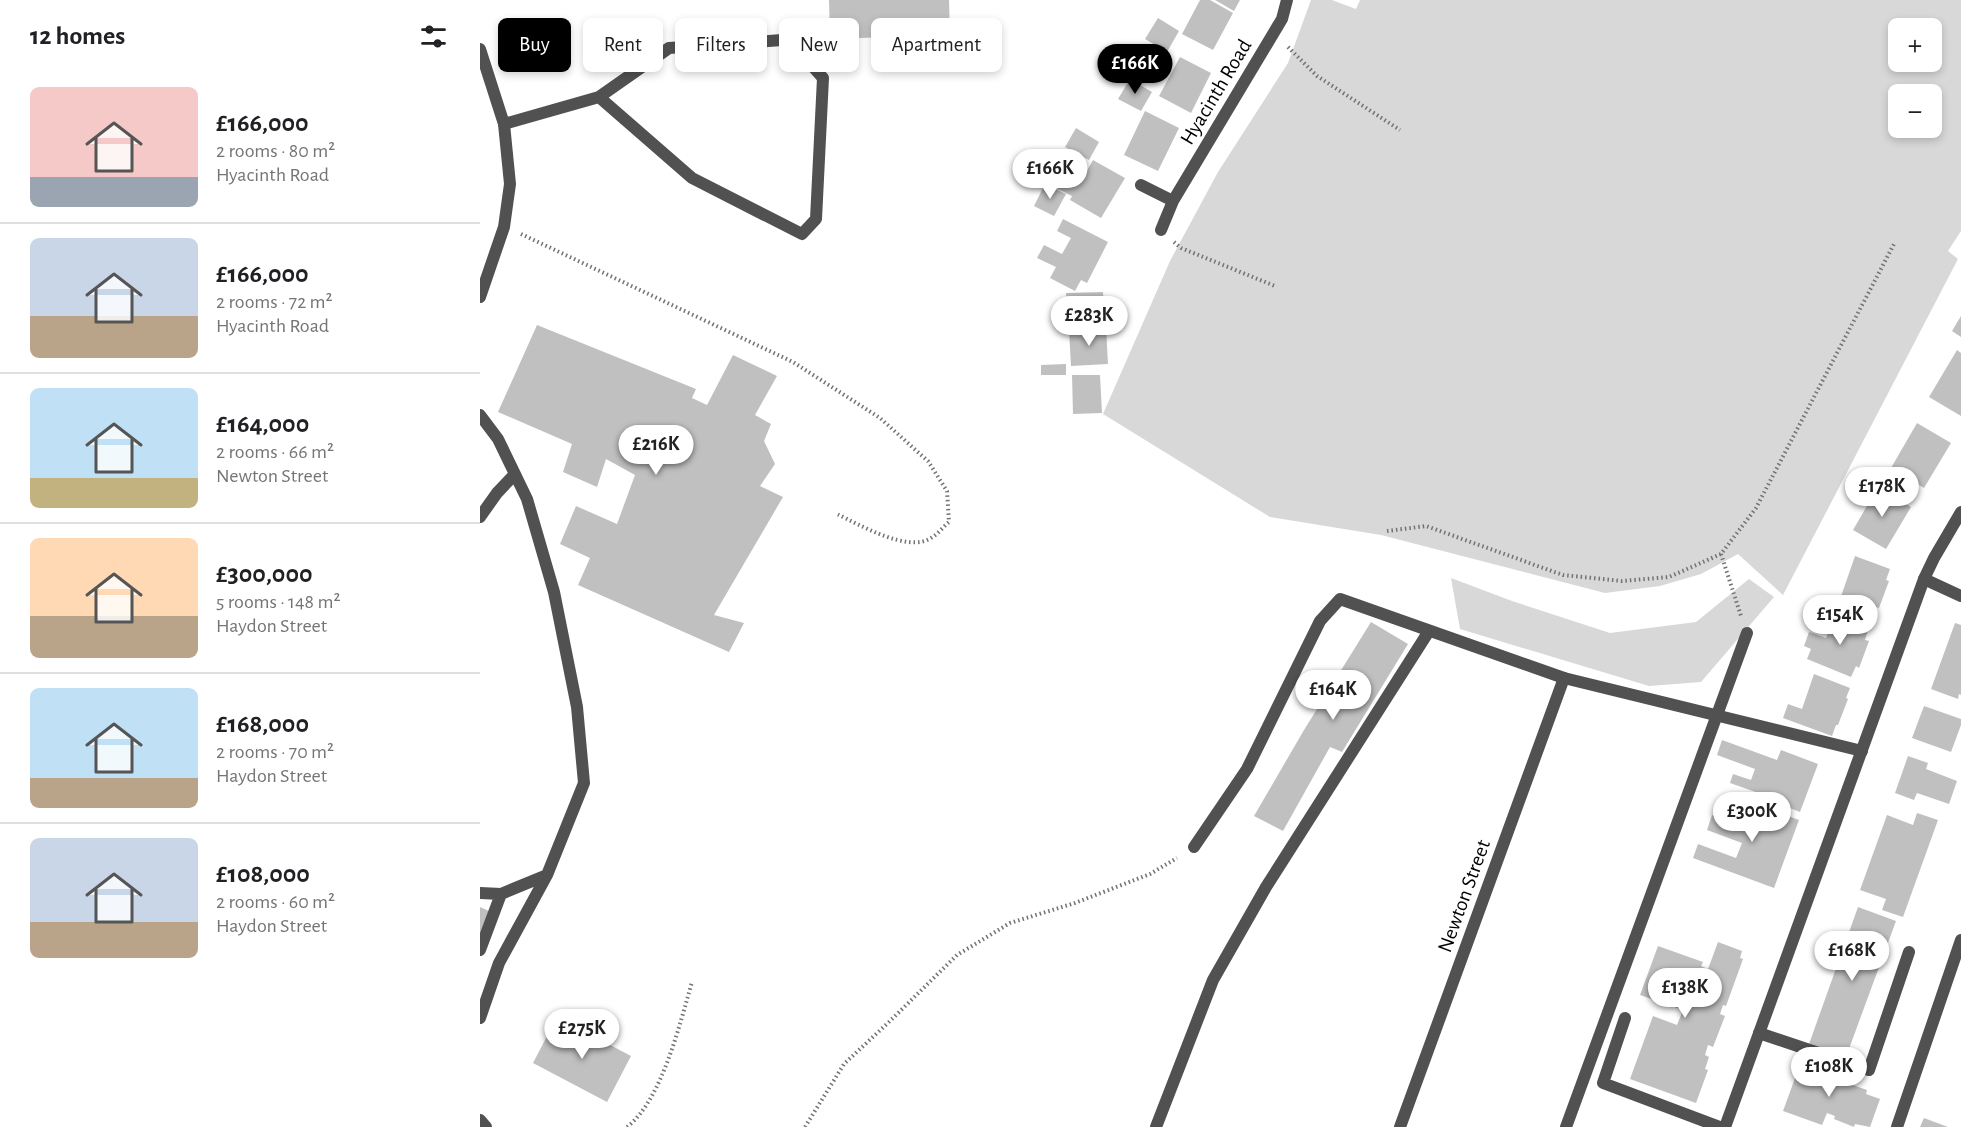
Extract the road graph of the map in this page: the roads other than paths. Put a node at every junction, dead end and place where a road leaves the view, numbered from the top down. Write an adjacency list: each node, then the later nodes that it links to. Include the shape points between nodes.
1 (1287, 0): 6 (street, Hyacinth Road, via 1282,19)
2 (480, 49): 4 (street)
3 (599, 97): 3 (street, via 692,178 802,234 816,219 823,78 782,39 669,48); 4 (street)
4 (504, 124): 8 (street, via 510,184 504,226)
5 (1141, 185): 6 (street)
6 (1173, 201): 7 (street, Hyacinth Road)
7 (1161, 230)
8 (480, 297)
9 (480, 415): 10 (street, via 498,439)
10 (514, 474): 12 (street); 21 (street, via 526,499 554,592 577,706 584,783)
11 (1961, 512): 13 (street)
12 (480, 517)
13 (1924, 579): 14 (street); 19 (street)
14 (1961, 596)
15 (1429, 631): 17 (street); 20 (street, via 1340,599 1320,621 1247,770); 32 (street, via 1266,887 1213,980)
16 (1747, 633): 18 (street)
17 (1563, 678): 18 (street); 33 (street, Newton Street)
18 (1716, 714): 19 (street); 34 (street)
19 (1862, 751): 29 (street)
20 (1194, 847)
21 (547, 875): 23 (street); 27 (street, via 499,963)
22 (480, 893): 23 (street)
23 (501, 894): 25 (street)
24 (1961, 940): 37 (street)
25 (480, 950)
26 (1909, 952): 29 (street, via 1869,1070)
27 (480, 1018)
28 (1625, 1018): 35 (street, via 1603,1083)
29 (1760, 1033): 36 (street)
30 (480, 1120): 31 (street)
31 (486, 1127)
32 (1156, 1127)
33 (1400, 1127)
34 (1566, 1127)
35 (1720, 1127)
36 (1725, 1127)
37 (1897, 1127)

